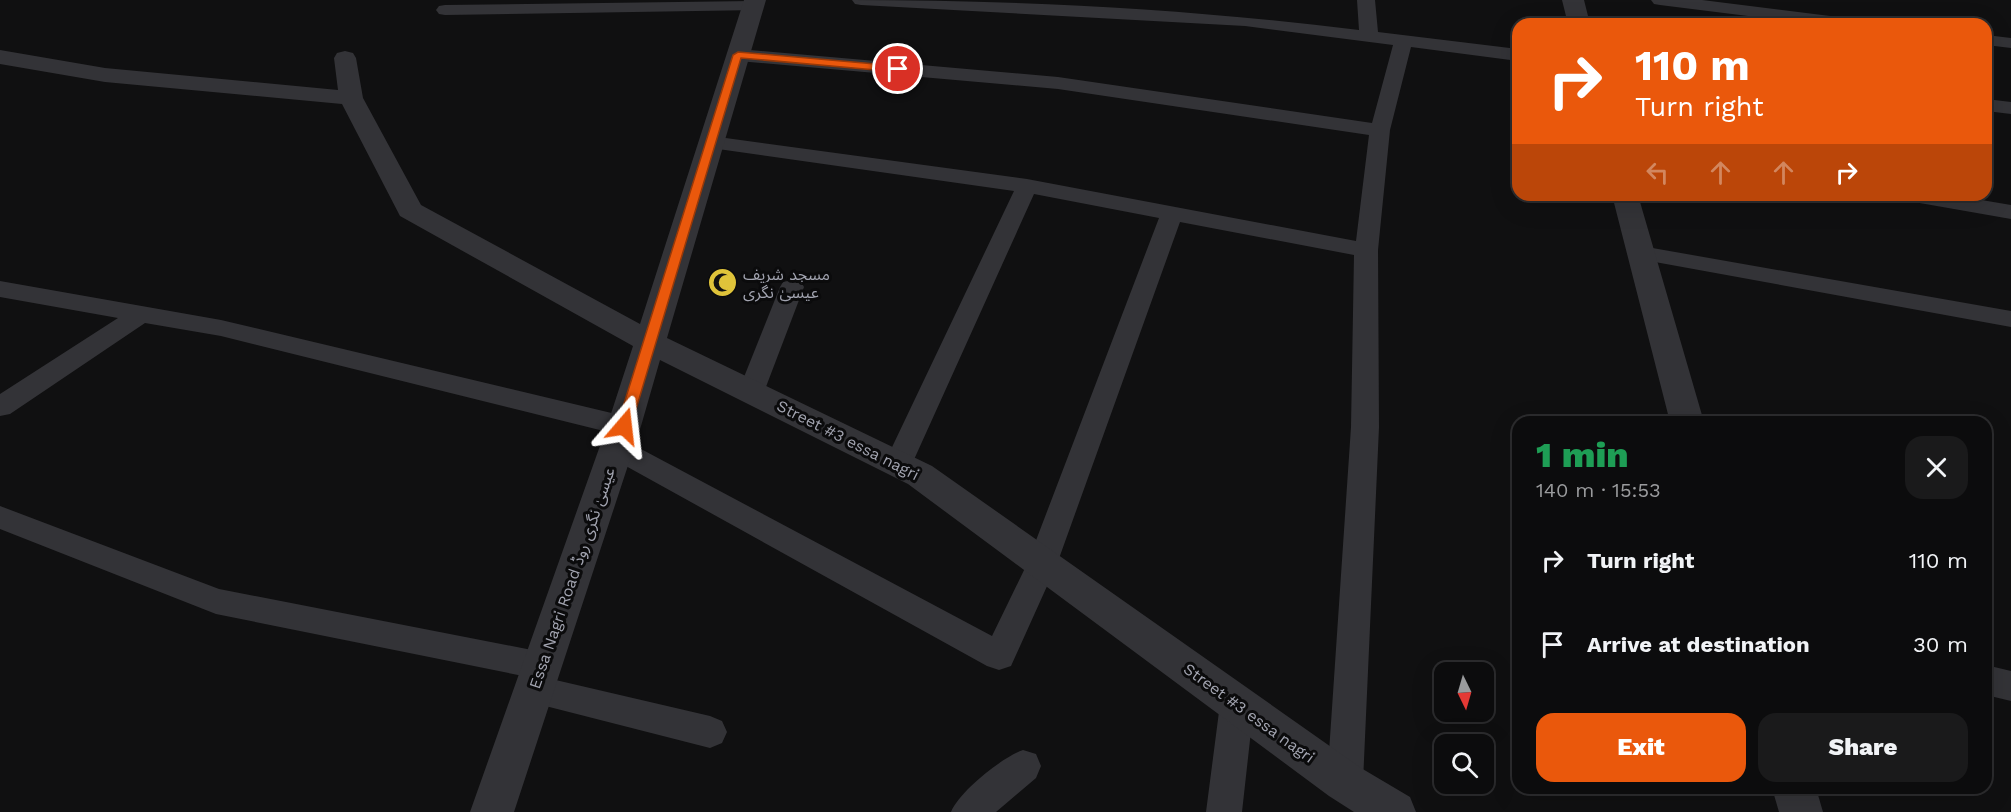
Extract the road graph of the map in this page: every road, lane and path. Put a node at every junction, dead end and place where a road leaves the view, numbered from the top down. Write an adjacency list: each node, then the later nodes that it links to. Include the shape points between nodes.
1 (861, 0): 9 (lane, via 1233,20)
2 (1366, 0): 9 (lane)
3 (1573, 0): 7 (street)
4 (1660, 0): 8 (lane)
5 (754, 3): 6 (lane); 14 (street, Essa Nagri Road عیسیٰ نگری روڈ)
6 (445, 10)
7 (1578, 18)
8 (1806, 18)
9 (1369, 37): 10 (lane)
10 (1403, 41): 13 (lane); 20 (lane)
11 (1992, 41): 12 (lane)
12 (2011, 44)
13 (1512, 54)
14 (738, 55): 20 (lane, via 1058,83); 21 (street, Essa Nagri Road عیسیٰ نگری روڈ)
15 (0, 57): 17 (street, via 105,75)
16 (345, 58): 17 (street, Street #3 essa nagri)
17 (351, 98): 33 (street, Street #3 essa nagri, via 410,210)
18 (1992, 106): 19 (lane)
19 (2011, 108)
20 (1380, 130): 27 (lane)
21 (711, 142): 22 (lane); 33 (street, Essa Nagri Road عیسیٰ نگری روڈ)
22 (1027, 186): 26 (lane); 38 (lane)
23 (1627, 201): 28 (street)
24 (1948, 201): 25 (lane)
25 (2011, 212)
26 (1172, 213): 27 (lane); 40 (lane)
27 (1366, 250): 47 (lane, via 1365,427)
28 (1641, 253): 32 (lane); 36 (street)
29 (792, 287): 34 (lane)
30 (0, 289): 31 (lane)
31 (141, 314): 35 (lane); 37 (lane, via 220,328)
32 (2011, 319)
33 (649, 342): 34 (street, Street #3 essa nagri); 37 (street, Essa Nagri Road عیسیٰ نگری روڈ)
34 (750, 392): 38 (street, Street #3 essa nagri)
35 (0, 407)
36 (1685, 416)
37 (620, 437): 40 (lane, via 999,656); 41 (street, Essa Nagri Road عیسیٰ نگری روڈ)
38 (898, 464): 40 (street, Street #3 essa nagri, via 920,475)
39 (0, 517): 41 (lane, via 216,602)
40 (1042, 564): 44 (street, Street #3 essa nagri)
41 (538, 678): 45 (lane); 49 (street, Essa Nagri Road عیسیٰ نگری روڈ)
42 (1992, 681): 43 (lane)
43 (2011, 686)
44 (1237, 704): 47 (street, Street #3 essa nagri); 51 (lane)
45 (710, 732)
46 (1023, 766): 50 (lane)
47 (1345, 782): 52 (street, Street #3 essa nagri)
48 (1796, 794): 53 (street)
49 (492, 812)
50 (969, 812)
51 (1224, 812)
52 (1394, 812)
53 (1802, 812)

